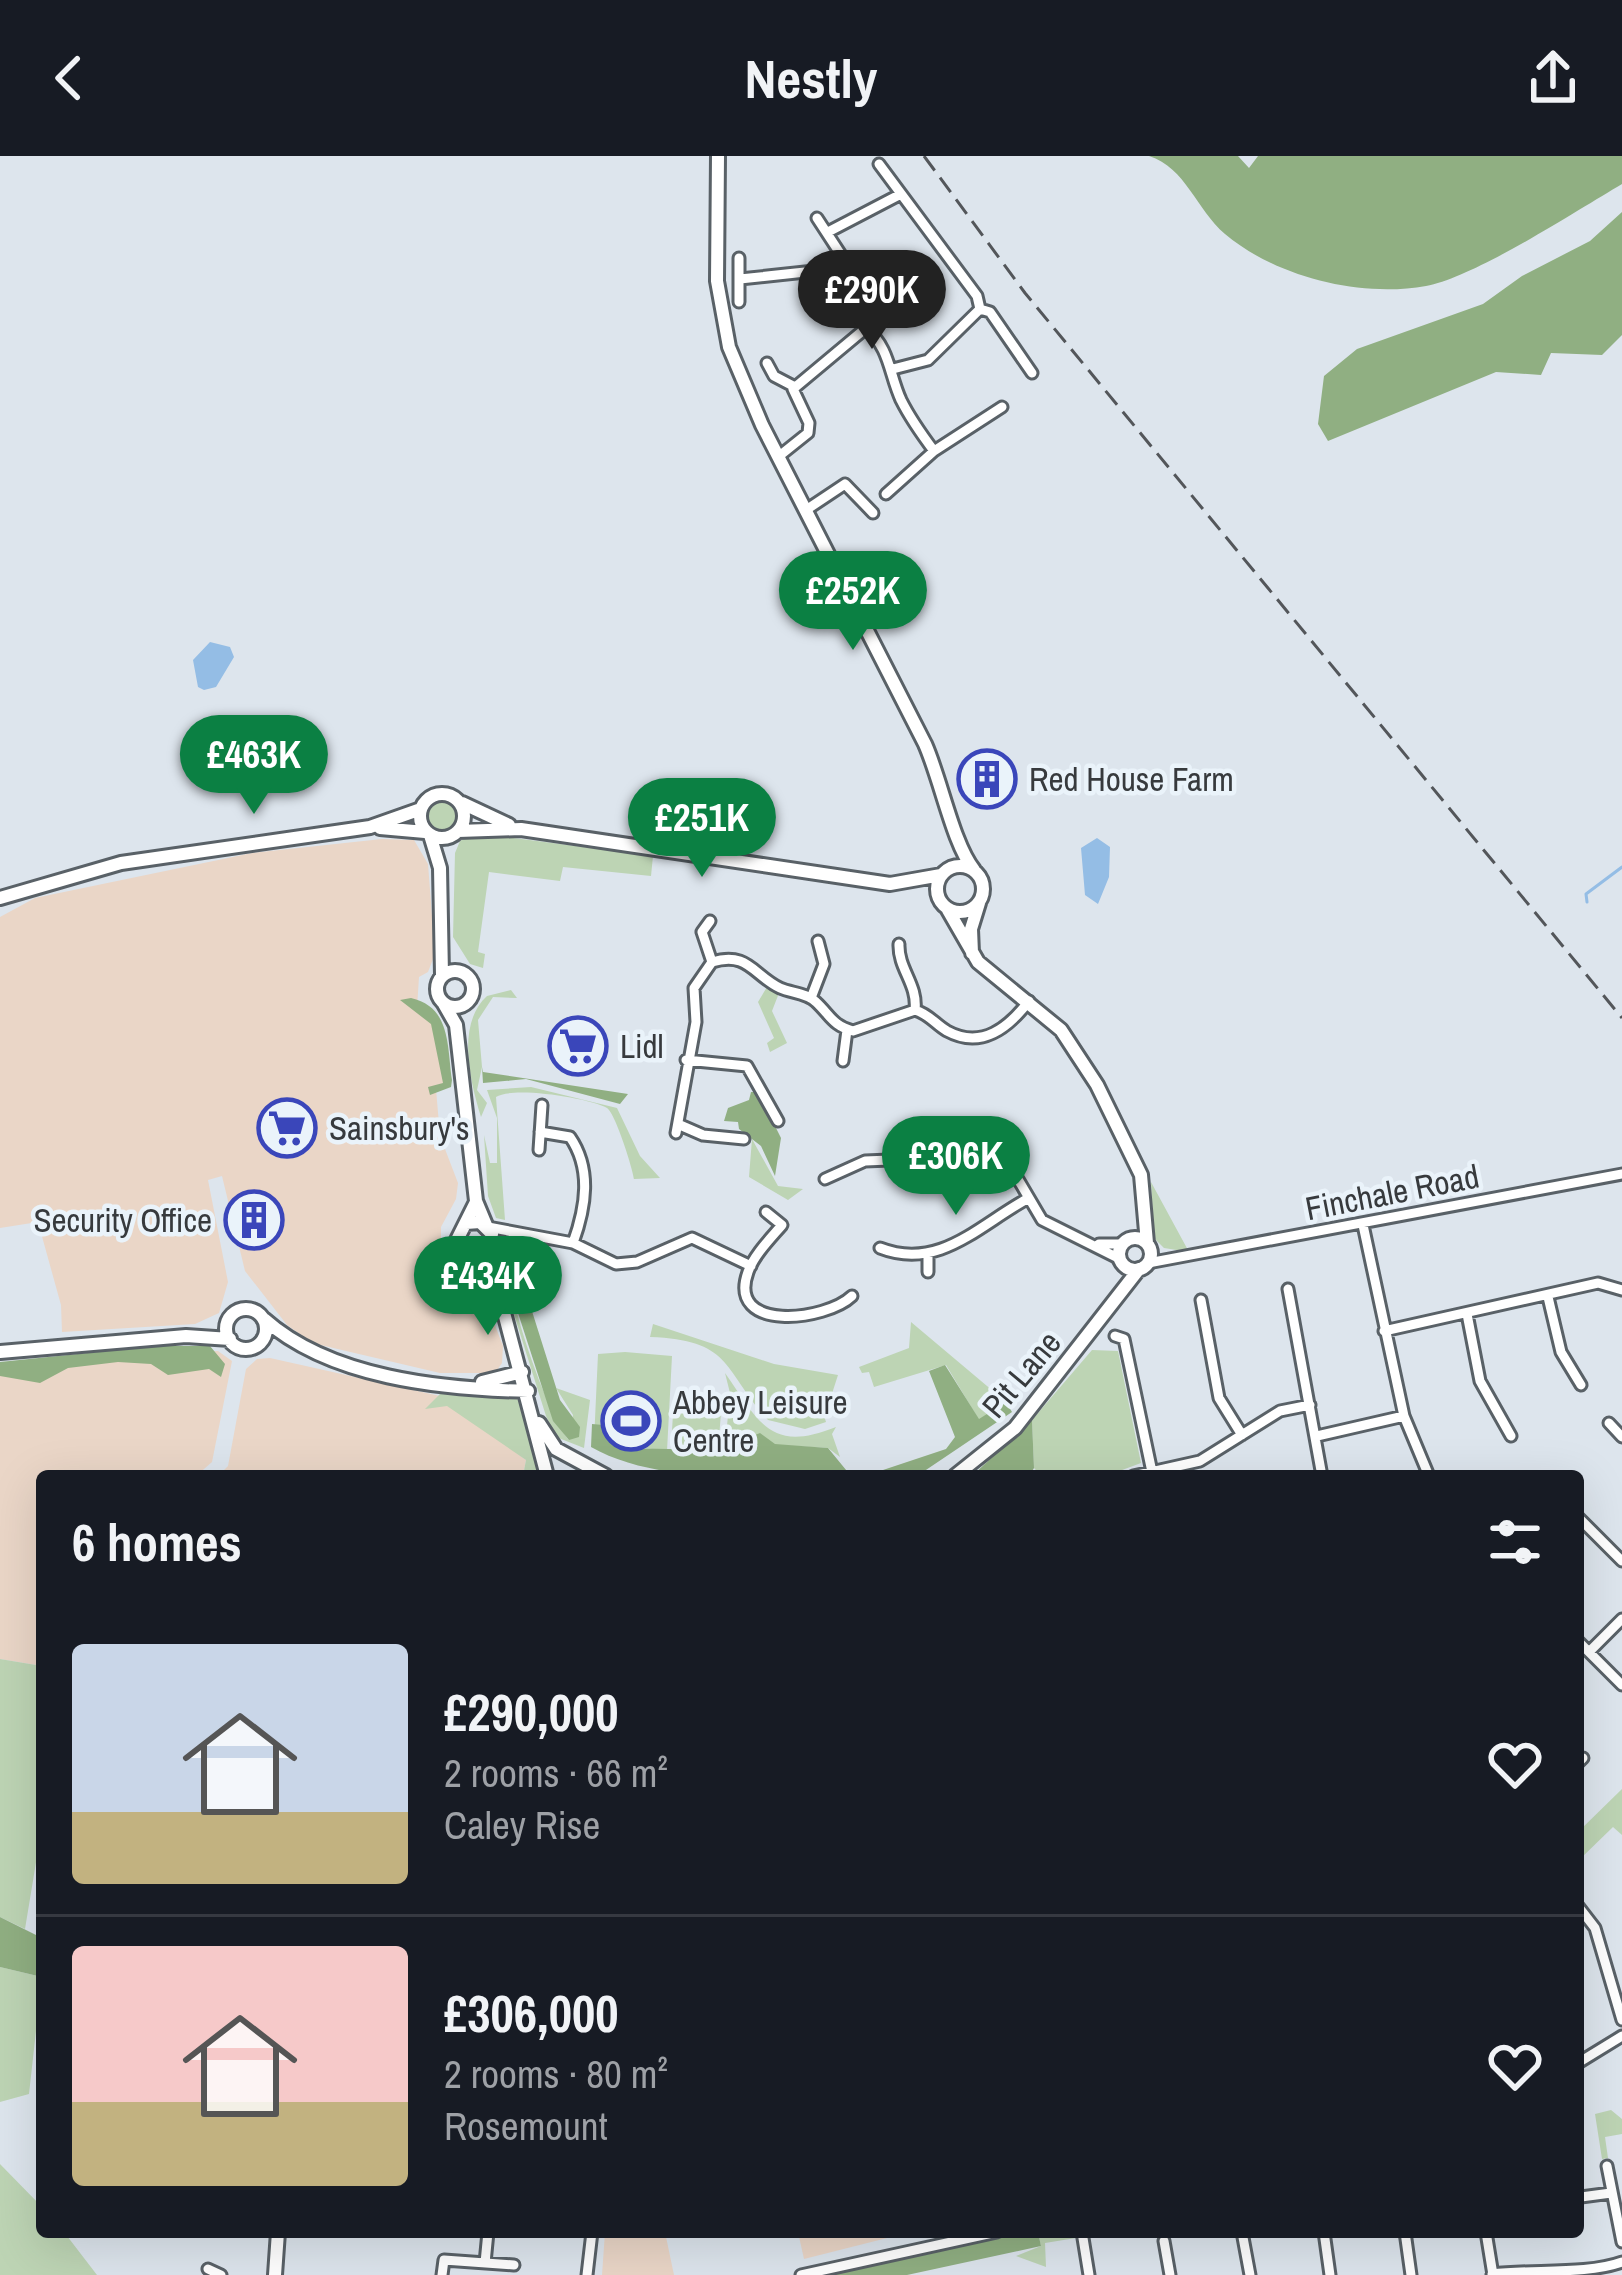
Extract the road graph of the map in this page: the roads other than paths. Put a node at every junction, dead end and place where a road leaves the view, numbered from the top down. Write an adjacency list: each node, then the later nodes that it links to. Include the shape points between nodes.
1 (718, 156): 18 (street, via 720,312)
2 (879, 164): 3 (street)
3 (899, 195): 5 (street); 10 (street)
4 (817, 218): 5 (street)
5 (828, 232): 7 (street)
6 (740, 258): 8 (street)
7 (852, 267): 8 (street); 11 (street)
8 (740, 280): 9 (street)
9 (739, 302)
10 (980, 309): 13 (street, via 928,360); 14 (street)
11 (866, 328): 13 (street); 15 (street)
12 (767, 363): 15 (street)
13 (893, 369): 17 (street, via 898,394)
14 (1032, 374)
15 (795, 387): 18 (street, via 808,433)
16 (1003, 407): 17 (street)
17 (934, 451): 19 (street)
18 (778, 457): 20 (street)
19 (886, 494)
20 (806, 510): 21 (street, via 845,484); 28 (street, via 925,744)
21 (873, 513)
22 (457, 800): 23 (street, via 441,794); 25 (street); 26 (street, via 464,819)
23 (421, 808): 24 (street); 27 (street)
24 (370, 827): 27 (street); 33 (street, via 122,862)
25 (521, 829): 26 (street); 32 (street)
26 (456, 833): 27 (street); 29 (street)
27 (428, 834): 29 (street)
28 (957, 840): 30 (street); 31 (street)
29 (440, 868): 39 (street)
30 (974, 870): 31 (street); 34 (street, via 983,884)
31 (943, 873): 32 (street); 35 (street, via 936,891)
32 (890, 884): 35 (street)
33 (0, 898)
34 (979, 903): 35 (street, via 965,912); 40 (street)
35 (946, 908): 40 (street)
36 (710, 921): 43 (street, via 697,930)
37 (818, 941): 46 (street, via 828,953)
38 (899, 944): 42 (street)
39 (443, 946): 44 (street); 45 (street)
40 (972, 955): 47 (street)
41 (887, 957): 42 (street)
42 (900, 959): 50 (street, via 915,988)
43 (712, 962): 46 (street, via 741,959 773,985); 54 (street, via 694,988)
44 (462, 972): 45 (street); 48 (street, via 473,987)
45 (442, 975): 49 (street, via 436,988)
46 (811, 998): 52 (street)
47 (1029, 1000): 50 (street, via 1008,1026 977,1037 952,1034); 67 (street, via 1097,1084 1135,1159)
48 (467, 1002): 49 (street); 51 (street)
49 (444, 1004): 51 (street)
50 (915, 1010): 52 (street)
51 (456, 1025): 65 (street)
52 (847, 1030): 55 (street)
53 (757, 1053): 56 (street)
54 (686, 1060): 56 (street); 60 (street, via 678,1129)
55 (843, 1061)
56 (747, 1066): 58 (street)
57 (542, 1105): 59 (street)
58 (778, 1121)
59 (540, 1132): 61 (street); 73 (street, via 570,1136 584,1167)
60 (744, 1139)
61 (539, 1150)
62 (1622, 1174): 70 (street, Finchale Road)
63 (825, 1179): 64 (street, via 865,1161 914,1159 975,1140 1006,1159)
64 (1027, 1199): 74 (street, via 1051,1227); 77 (street, via 958,1245)
65 (476, 1201): 68 (street); 69 (street)
66 (766, 1213): 81 (street, via 782,1225)
67 (1145, 1213): 72 (street); 79 (street)
68 (466, 1223): 69 (street); 78 (street, via 457,1240)
69 (487, 1226): 71 (street); 76 (street)
70 (1364, 1226): 79 (street, Finchale Road, via 1172,1259); 93 (street)
71 (518, 1235): 73 (street); 76 (street)
72 (1125, 1241): 74 (street); 79 (street); 80 (street)
73 (573, 1243): 81 (street, via 627,1264 692,1238)
74 (1094, 1244): 80 (street)
75 (880, 1248): 77 (street)
76 (489, 1250): 78 (street); 84 (street)
77 (928, 1254): 82 (street)
78 (467, 1256): 84 (street)
79 (1146, 1256): 80 (street); 86 (street, Pit Lane)
80 (1121, 1261): 86 (street)
81 (751, 1266): 89 (street, via 748,1300 766,1316 815,1315)
82 (928, 1272)
83 (1288, 1289): 104 (street)
84 (496, 1290): 100 (street)
85 (1622, 1290): 87 (street, via 1598,1283)
86 (1118, 1295): 118 (street, Pit Lane, via 1015,1427)
87 (1548, 1297): 90 (street); 102 (street, via 1561,1352)
88 (1201, 1300): 108 (street, via 1219,1398)
89 (850, 1302)
90 (1467, 1314): 93 (street); 110 (street, via 1480,1381)
91 (264, 1319): 92 (street, via 244,1309); 97 (street); 98 (street)
92 (228, 1321): 94 (street); 96 (street)
93 (1384, 1331): 106 (street)
94 (186, 1336): 96 (street); 99 (street)
95 (1115, 1336): 119 (street, via 1124,1339)
96 (230, 1340): 97 (street)
97 (258, 1345): 98 (street)
98 (298, 1346): 101 (street, via 346,1365)
99 (0, 1352)
100 (522, 1372): 101 (street); 103 (street)
101 (462, 1384): 103 (street)
102 (1581, 1384)
103 (527, 1391): 105 (street)
104 (1310, 1405): 108 (street, via 1280,1411); 109 (street)
105 (533, 1412): 112 (street, via 550,1444); 114 (street)
106 (1403, 1417): 109 (street); 123 (street)
107 (1609, 1423): 111 (street)
108 (1242, 1436): 113 (street)
109 (1316, 1436): 122 (street)
110 (1511, 1436)
111 (1622, 1437)
112 (572, 1459): 115 (street, via 555,1458); 116 (street); 117 (street)
113 (1200, 1460): 120 (street); 121 (street)
114 (546, 1470)
115 (549, 1470)
116 (577, 1470)
117 (594, 1470)
118 (962, 1470)
119 (1152, 1470)
120 (1160, 1470)
121 (1202, 1470)
122 (1321, 1470)
123 (1426, 1470)
124 (1584, 1523): 125 (street)
125 (1622, 1561)
126 (1622, 1619): 128 (street)
127 (1584, 1647): 128 (street)
128 (1589, 1652): 129 (street)
129 (1622, 1685)
130 (1584, 1914): 131 (street)
131 (1622, 2020)
132 (1622, 2036): 133 (street)
133 (1584, 2059)
134 (1607, 2166): 135 (street)
135 (1611, 2193): 136 (street); 147 (street)
136 (1584, 2197)
137 (277, 2238): 154 (street)
138 (487, 2238): 149 (street)
139 (591, 2238): 156 (street)
140 (970, 2238): 157 (street)
141 (1083, 2238): 158 (street)
142 (1243, 2238): 160 (street)
143 (1325, 2238): 161 (street)
144 (1406, 2238): 162 (street)
145 (1487, 2238): 152 (street)
146 (1164, 2241): 159 (street)
147 (1622, 2242)
148 (1622, 2262): 152 (street, via 1599,2272)
149 (485, 2263): 150 (street); 155 (street, via 444,2260)
150 (514, 2265)
151 (208, 2269): 153 (street)
152 (1493, 2274)
153 (221, 2275)
154 (274, 2275)
155 (442, 2275)
156 (587, 2275)
157 (801, 2275)
158 (1089, 2275)
159 (1170, 2275)
160 (1250, 2275)
161 (1330, 2275)
162 (1411, 2275)

